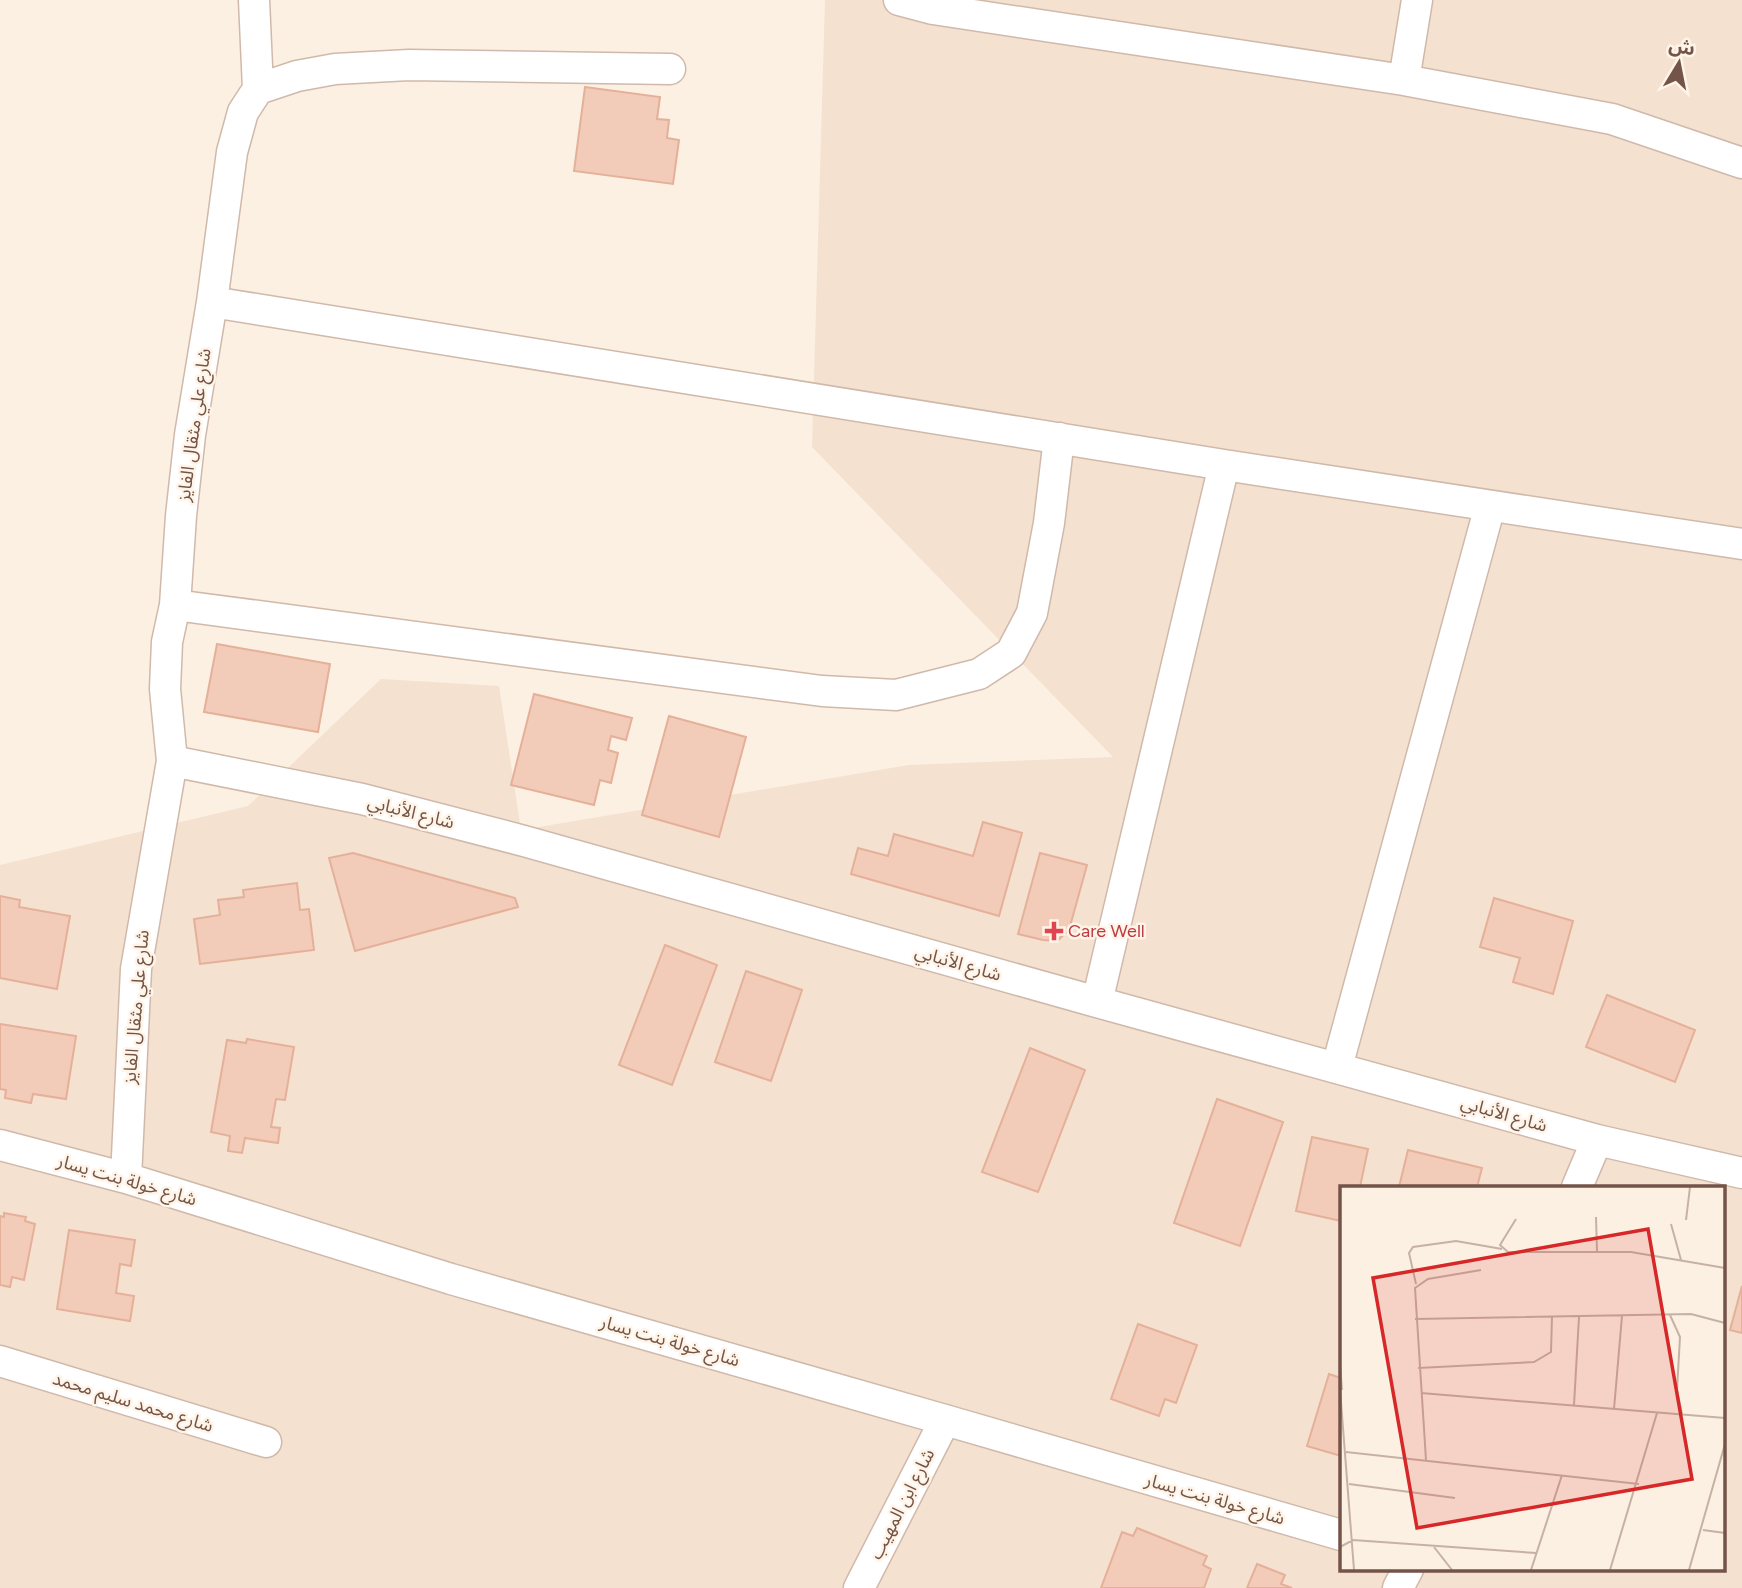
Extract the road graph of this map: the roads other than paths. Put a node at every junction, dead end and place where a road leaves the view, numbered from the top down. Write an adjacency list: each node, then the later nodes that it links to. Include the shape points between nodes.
1 (254, 0): 6 (street)
2 (899, 0): 5 (street, via 933,9)
3 (1417, 0): 5 (street)
4 (670, 69): 6 (street, via 397,65 335,69)
5 (1404, 80): 7 (street, via 1612,119)
6 (258, 89): 8 (street, شارع علي مثقال الفايز, via 243,112 232,152)
7 (1742, 163)
8 (212, 302): 9 (street); 13 (street, شارع علي مثقال الفايز, via 190,435)
9 (1059, 438): 10 (street); 13 (street, via 1032,613 1011,653 979,674 896,695 822,691)
10 (1224, 465): 11 (street); 15 (street)
11 (1490, 506): 12 (street); 16 (street)
12 (1742, 544)
13 (175, 605): 14 (street, شارع علي مثقال الفايز, via 167,642 165,689)
14 (172, 761): 15 (street, شارع الأنبابي, via 362,799 524,841); 20 (street, شارع علي مثقال الفايز, via 136,969)
15 (1097, 1002): 16 (street, شارع الأنبابي)
16 (1337, 1067): 17 (street, شارع الأنبابي)
17 (1598, 1140): 19 (street, شارع الأنبابي); 21 (street)
18 (0, 1145): 20 (street, شارع خولة بنت يسار)
19 (1742, 1173)
20 (126, 1178): 23 (street, شارع خولة بنت يسار, via 451,1279)
21 (1577, 1186)
22 (0, 1361): 24 (street, شارع محمد سليم محمد)
23 (945, 1420): 25 (street, شارع خولة بنت يسار); 27 (street, شارع ابن المهيب)
24 (266, 1442)
25 (1340, 1535)
26 (1407, 1570): 28 (street)
27 (859, 1588)
28 (1398, 1588)

